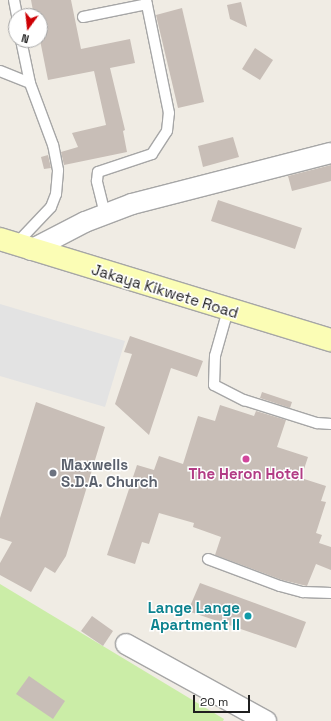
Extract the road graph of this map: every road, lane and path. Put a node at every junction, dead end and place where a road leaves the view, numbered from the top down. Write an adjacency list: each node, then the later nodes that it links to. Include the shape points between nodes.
1 (146, 2): 2 (lane); 7 (lane, via 169,113 166,131 152,154 99,171 97,182)
2 (83, 17)
3 (23, 48): 5 (lane)
4 (0, 71): 5 (lane)
5 (30, 83): 8 (lane, via 53,145 58,170 56,194 45,215)
6 (331, 153): 7 (street, via 132,204)
7 (105, 214): 8 (street)
8 (15, 245): 9 (street, Jakaya Kikwete Road)
9 (228, 310): 10 (street, Jakaya Kikwete Road); 11 (lane, via 215,356 214,384 244,400 318,423)
10 (331, 340)
11 (331, 424)
12 (208, 559): 13 (lane, via 280,586 303,592)
13 (331, 593)
14 (126, 644): 15 (street)
15 (266, 721)

